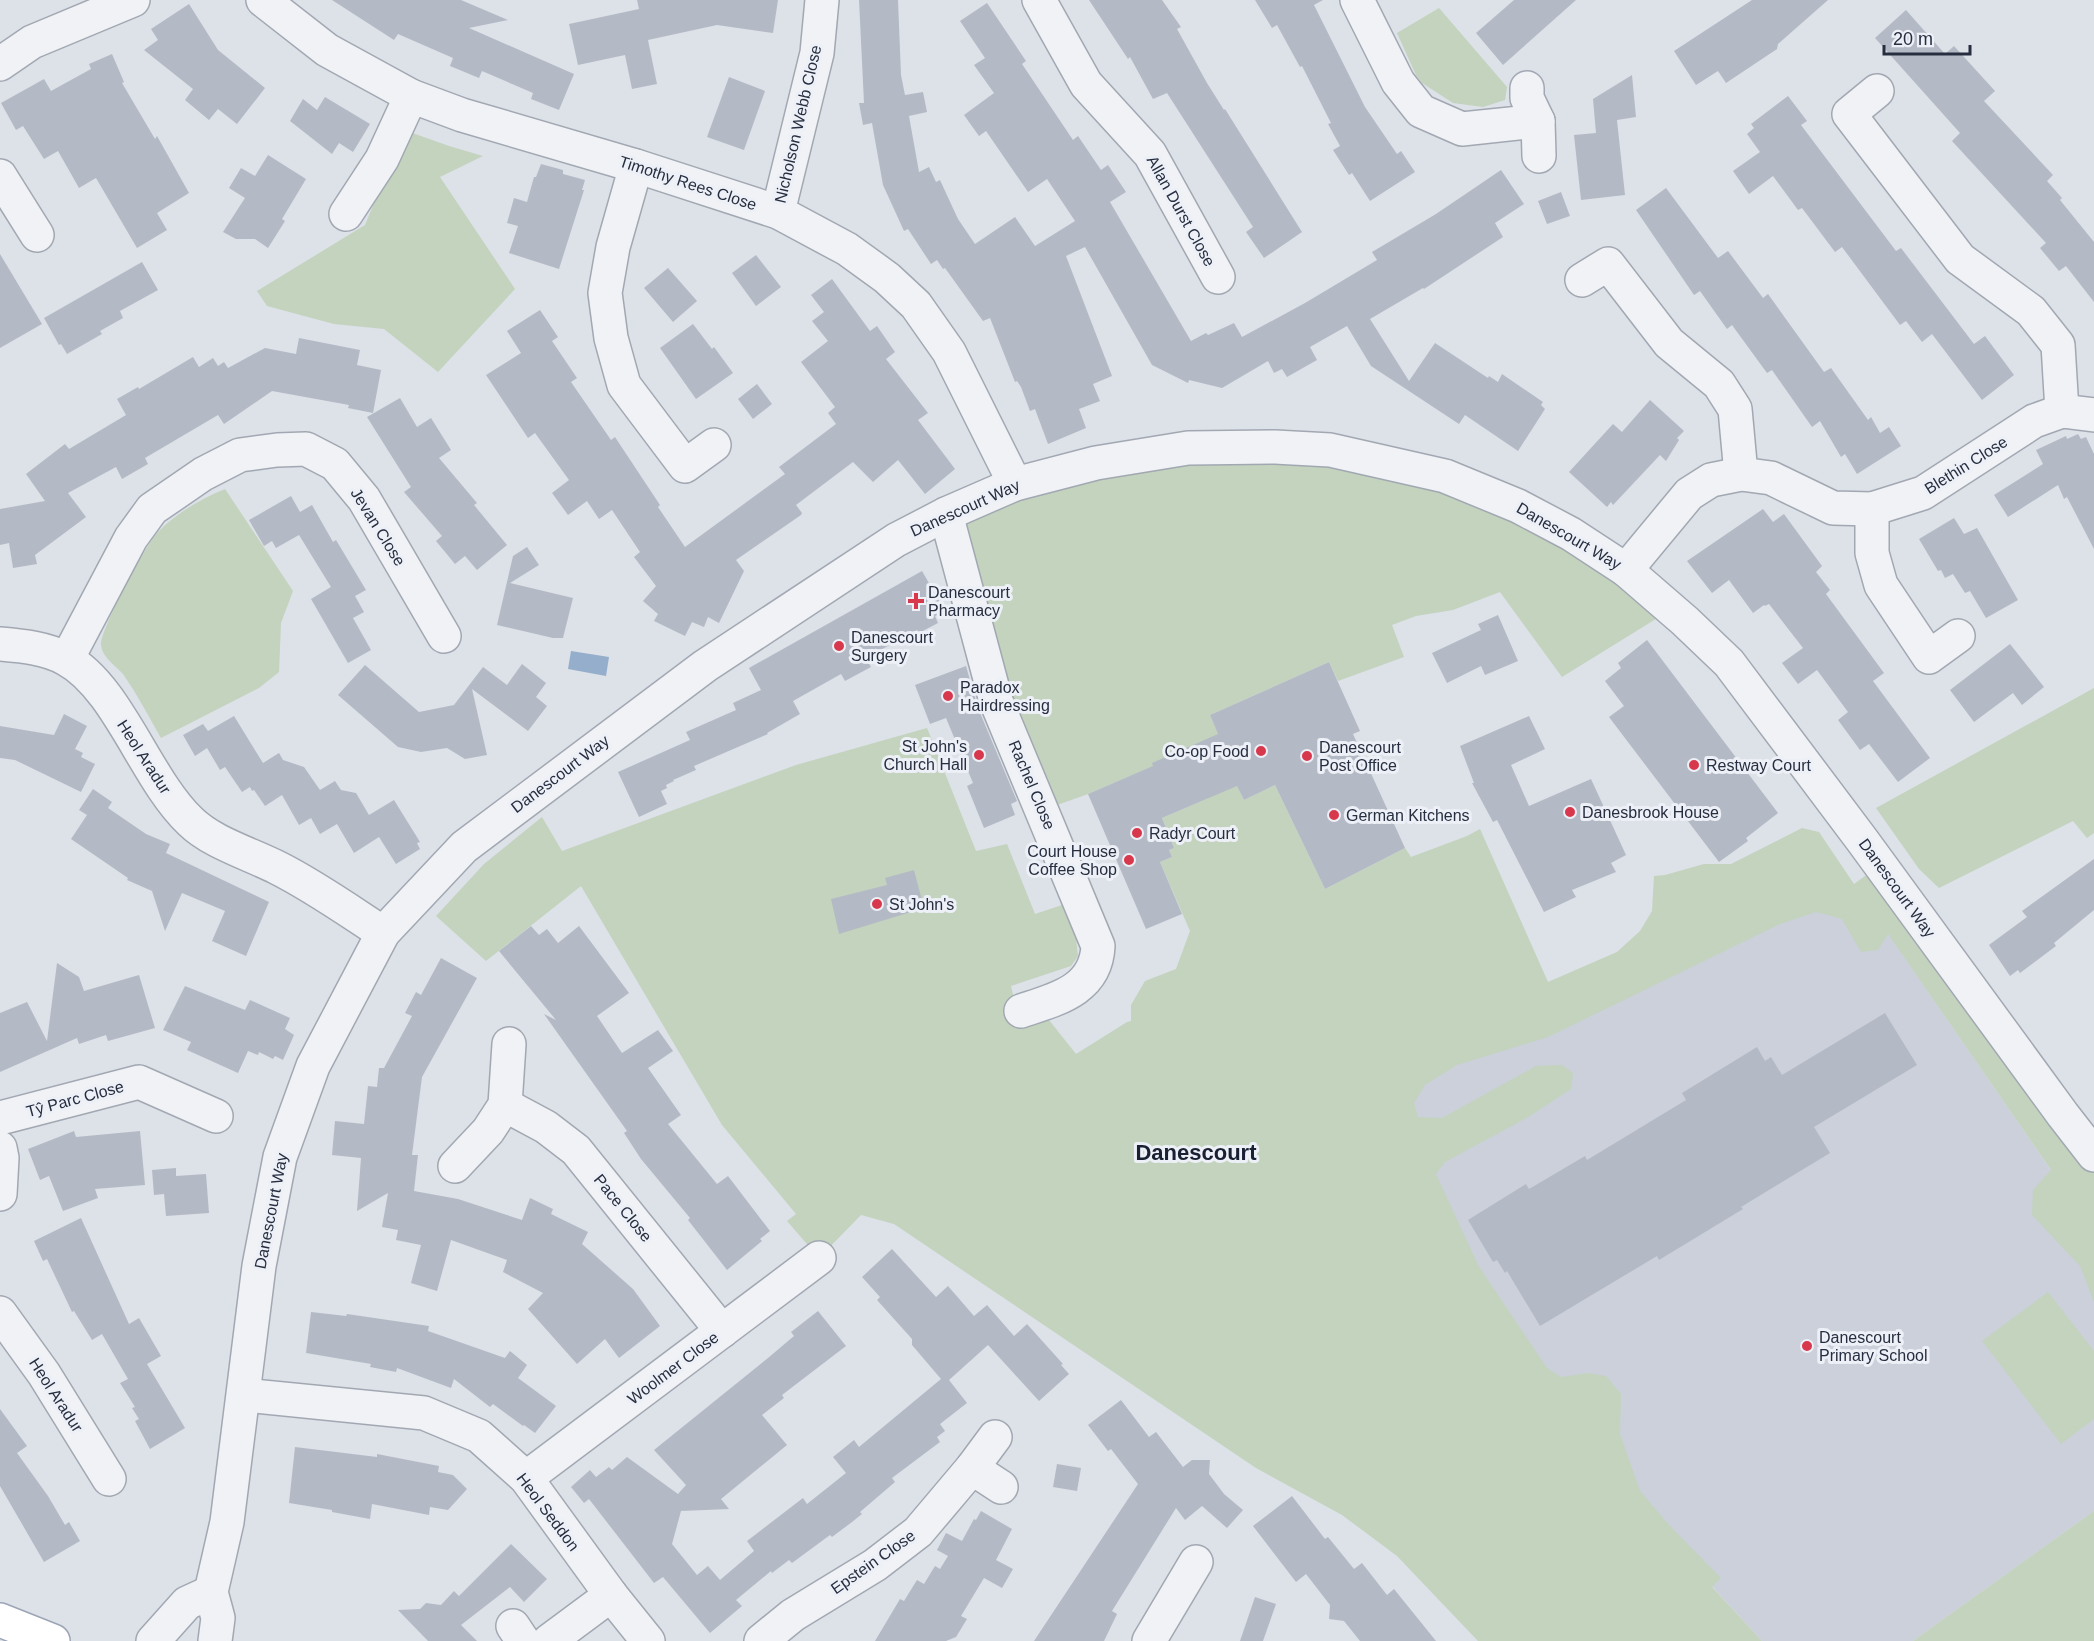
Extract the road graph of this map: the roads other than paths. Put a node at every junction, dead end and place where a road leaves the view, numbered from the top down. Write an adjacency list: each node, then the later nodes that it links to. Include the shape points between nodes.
1 (133, 0): 6 (street, via 32,42)
2 (263, 0): 9 (street, Timothy Rees Close, via 327,50)
3 (822, 0): 14 (street, Nicholson Webb Close, via 817,53)
4 (1039, 0): 17 (street, Allan Durst Close, via 1086,84 1150,154)
5 (1357, 0): 10 (street, via 1398,82 1421,111 1462,129)
6 (0, 64)
7 (1527, 88): 10 (street, via 1527,98)
8 (1877, 91): 19 (street, via 1849,114 1960,260 2031,312 2058,345)
9 (411, 96): 12 (street, Timothy Rees Close, via 462,115); 15 (street, via 382,159)
10 (1538, 121): 11 (street)
11 (1539, 156)
12 (636, 165): 14 (street, Timothy Rees Close); 21 (street, via 613,247 605,293 610,338 624,385 685,466)
13 (0, 176): 16 (street)
14 (778, 212): 23 (street, Timothy Rees Close, via 847,249 916,305 949,352)
15 (346, 214)
16 (37, 235)
17 (1218, 277)
18 (1582, 280): 22 (street, via 1608,264 1669,343 1719,384 1735,409)
19 (2062, 411): 20 (street, Blethin Close); 24 (street, Blethin Close, via 2034,421 1923,493)
20 (2094, 414)
21 (714, 445)
22 (1741, 474): 24 (street, Blethin Close, via 1771,478 1833,508); 26 (street, Blethin Close, via 1711,480 1689,494)
23 (1015, 484): 25 (street, Danescourt Way); 26 (street, Danescourt Way, via 1096,463 1188,448 1330,450 1456,480 1571,534)
24 (1872, 509): 28 (street, via 1872,553 1881,585 1929,657)
25 (946, 514): 31 (street, Danescourt Way, via 896,540 705,666 629,722 464,847); 32 (street, Rachel Close, via 996,701 1098,946 1092,973 1066,1009)
26 (1626, 570): 38 (street, Danescourt Way, via 1730,663)
27 (444, 636): 30 (street, Jevan Close, via 364,500 335,464 306,449 277,450 240,455 203,474 152,509 131,538)
28 (1958, 636)
29 (0, 644): 30 (street, Heol Aradur, via 34,647)
30 (66, 659): 31 (street, Heol Aradur, via 105,695 161,788 191,822 219,841 280,869)
31 (383, 933): 44 (street, Danescourt Way, via 313,1066 280,1157 260,1266)
32 (1021, 1011)
33 (509, 1044): 34 (street)
34 (505, 1105): 39 (street, via 488,1131); 43 (street, Pace Close, via 546,1127 576,1150)
35 (216, 1116): 36 (street, Tŷ Parc Close, via 139,1082)
36 (0, 1118)
37 (0, 1148): 40 (street)
38 (2094, 1155)
39 (455, 1166)
40 (0, 1194)
41 (819, 1258): 43 (street, Woolmer Close)
42 (0, 1313): 48 (street, Heol Aradur, via 44,1374)
43 (722, 1331): 47 (street, Woolmer Close)
44 (244, 1395): 47 (street, Heol Seddon, via 424,1413 480,1436); 51 (street, Danescourt Way, via 227,1522)
45 (995, 1437): 46 (street, Epstein Close)
46 (972, 1467): 49 (street); 59 (street, Epstein Close, via 918,1532)
47 (526, 1478): 52 (street, Heol Seddon)
48 (109, 1479)
49 (1000, 1487)
50 (1196, 1562): 60 (street)
51 (211, 1592): 55 (street, via 187,1603); 56 (street, Danescourt Way, via 218,1618)
52 (610, 1595): 57 (street); 58 (street, Heol Seddon)
53 (0, 1620): 54 (main road)
54 (53, 1641)
55 (153, 1641)
56 (215, 1641)
57 (549, 1641)
58 (648, 1641)
59 (760, 1641)
60 (1149, 1641)

